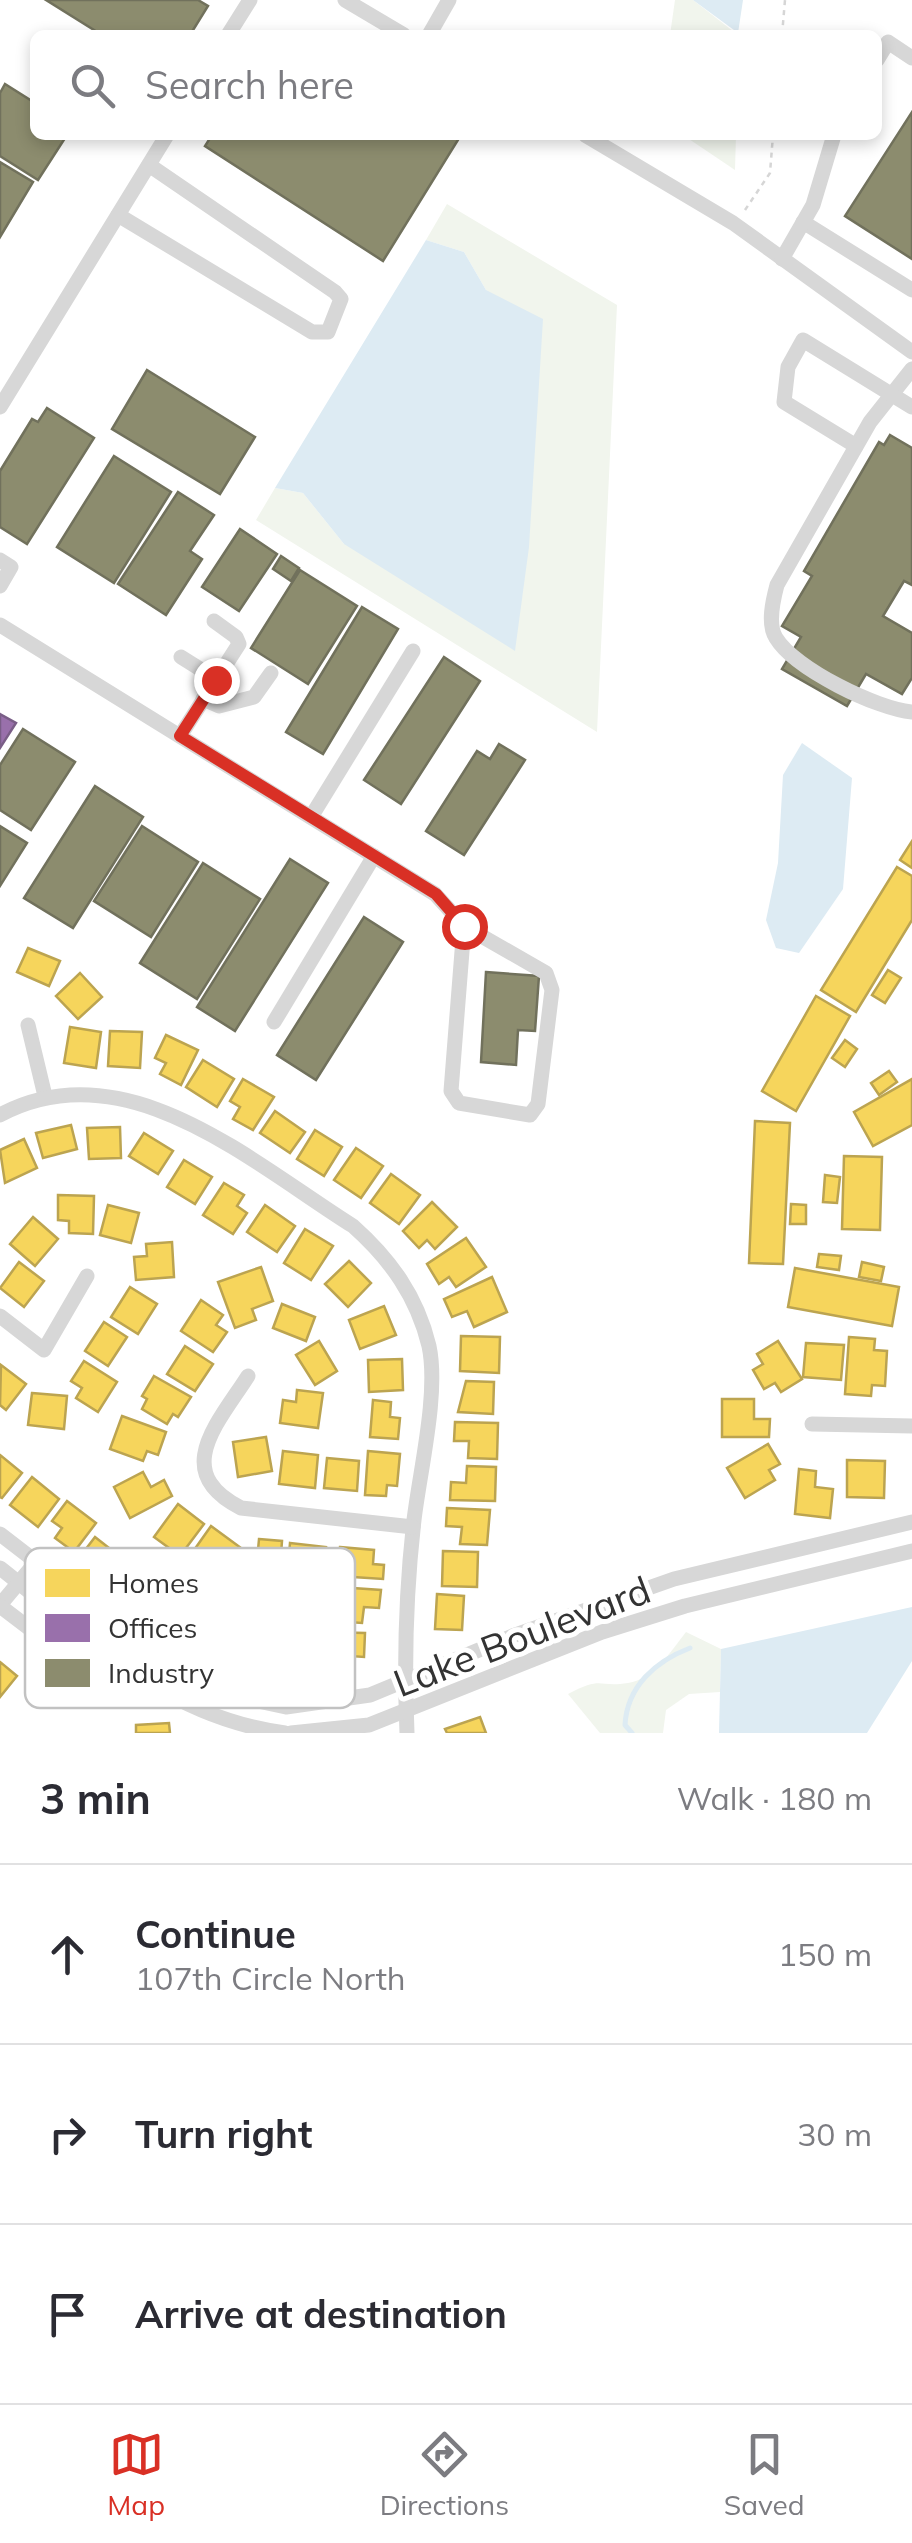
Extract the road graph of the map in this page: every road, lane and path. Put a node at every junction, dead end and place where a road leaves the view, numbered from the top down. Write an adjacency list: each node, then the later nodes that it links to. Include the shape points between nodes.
1 (250, 0): 5 (street)
2 (345, 0): 6 (street)
3 (449, 0): 7 (street)
4 (784, 0): 8 (path)
5 (231, 30)
6 (396, 30)
7 (433, 30)
8 (782, 30)
9 (882, 52): 10 (street, via 888,42)
10 (912, 58)
11 (164, 140): 15 (street)
12 (593, 140): 18 (street)
13 (773, 140): 18 (path, via 763,189)
14 (833, 140): 17 (street)
15 (149, 165): 16 (street); 16 (street, via 335,292 342,299 334,323 321,335 312,332)
16 (118, 215): 25 (street)
17 (803, 222): 19 (street); 20 (street)
18 (733, 224): 19 (street)
19 (782, 259): 21 (street)
20 (912, 290)
21 (912, 352)
22 (912, 369): 23 (street)
23 (894, 395): 24 (street); 26 (street); 26 (street, via 803,340 788,368 784,402)
24 (912, 407)
25 (0, 408)
26 (856, 446): 36 (street, via 777,585 773,635 790,655 855,692 890,710)
27 (0, 560): 28 (street, via 12,567)
28 (0, 586)
29 (214, 621): 34 (street, via 239,644)
30 (0, 625): 37 (street)
31 (413, 652): 38 (street)
32 (181, 657): 34 (street)
33 (271, 673): 35 (street, via 254,697 220,706)
34 (216, 680): 35 (street)
35 (203, 699): 37 (street)
36 (912, 712)
37 (180, 736): 38 (street)
38 (311, 817): 39 (street)
39 (374, 856): 40 (street, via 436,894); 41 (street)
40 (464, 926): 40 (street, via 451,1091 458,1103 530,1115 538,1104 552,990 546,973)
41 (274, 1022)
42 (28, 1025): 43 (street)
43 (44, 1096): 44 (street); 51 (street, via 85,1094 157,1108 352,1226 381,1251 419,1313 430,1350)
44 (0, 1115)
45 (86, 1276): 46 (street, via 44,1350)
46 (0, 1316)
47 (248, 1376): 51 (street, via 202,1460 220,1498 241,1508)
48 (812, 1424): 49 (street)
49 (912, 1426)
50 (912, 1522): 61 (street, Lake Boulevard, via 674,1579)
51 (413, 1527): 61 (street)
52 (0, 1534): 54 (street, Lake Boulevard)
53 (912, 1551): 64 (street, Lake Boulevard, via 602,1632)
54 (25, 1553)
55 (0, 1568): 57 (street, Lake Boulevard)
56 (25, 1575): 57 (street)
57 (19, 1582): 58 (street, Lake Boulevard); 59 (street)
58 (25, 1587)
59 (0, 1606): 60 (street)
60 (25, 1625)
61 (404, 1681): 62 (street, Lake Boulevard); 64 (street)
62 (355, 1696)
63 (191, 1708): 65 (street, Lake Boulevard)
64 (406, 1711): 65 (street, Lake Boulevard, via 369,1725); 66 (street)
65 (288, 1733)
66 (406, 1733)

